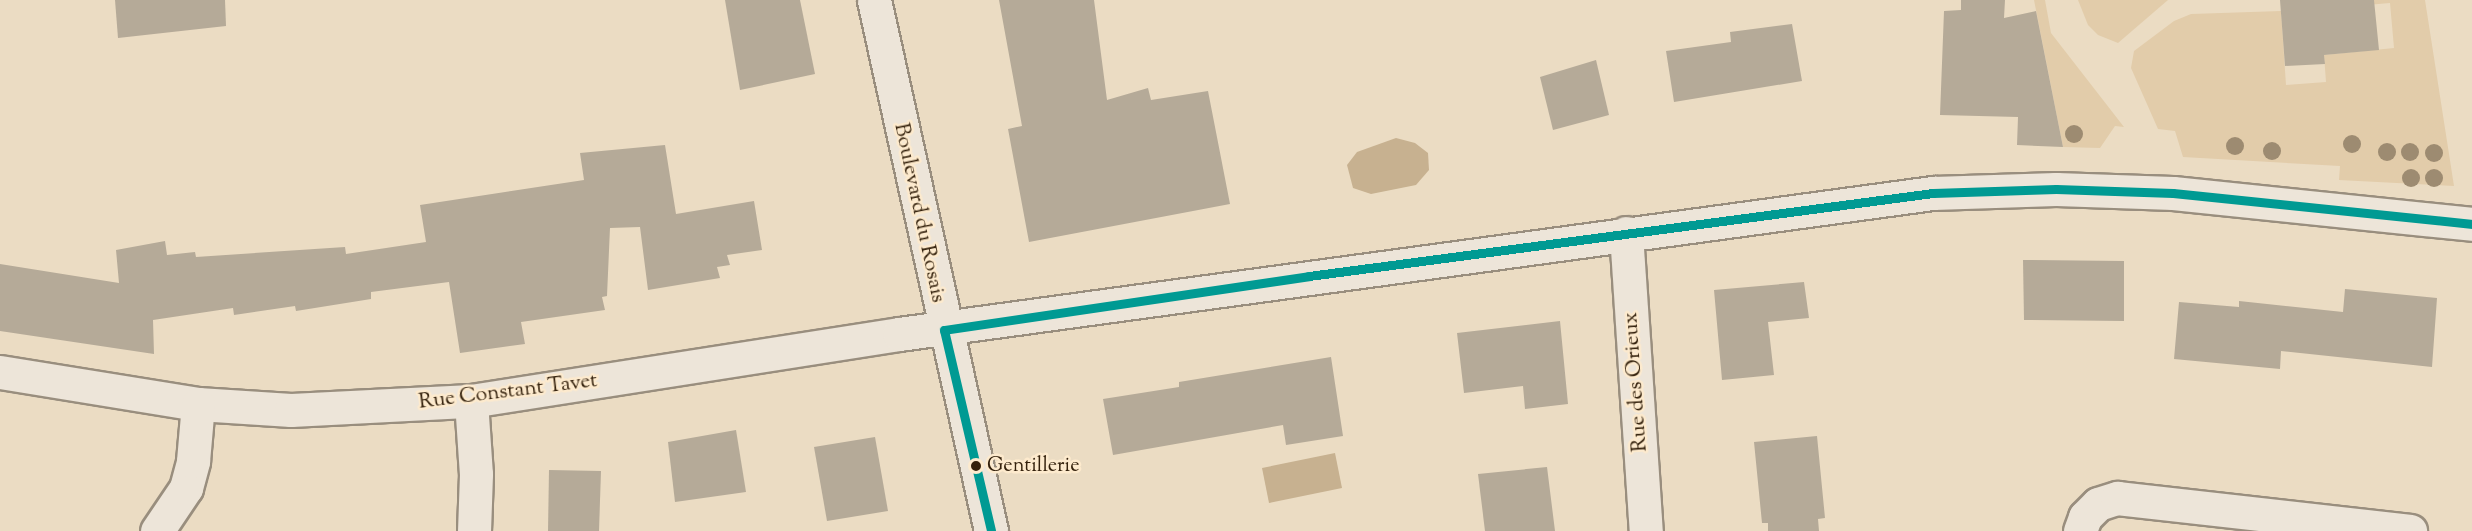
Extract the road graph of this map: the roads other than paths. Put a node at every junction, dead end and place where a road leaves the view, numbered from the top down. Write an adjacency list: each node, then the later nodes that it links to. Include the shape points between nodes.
1 (874, 0): 4 (street, Boulevard du Rosais)
2 (2472, 225): 3 (street, Rue Constant Tavet, via 2173,193 2056,189 1933,193)
3 (1626, 232): 4 (street, Rue Constant Tavet); 11 (street, Rue des Orieux)
4 (944, 330): 6 (street, Rue Constant Tavet); 10 (street, Boulevard du Rosais)
5 (0, 372): 7 (street, Rue Constant Tavet)
6 (471, 401): 7 (street, Rue Constant Tavet, via 291,410); 9 (street, via 476,474)
7 (198, 404): 8 (street, via 193,461 186,488)
8 (157, 531)
9 (474, 531)
10 (991, 531)
11 (1646, 531)
12 (2080, 531): 13 (street, via 2085,517 2098,504 2117,498)
13 (2410, 531)

